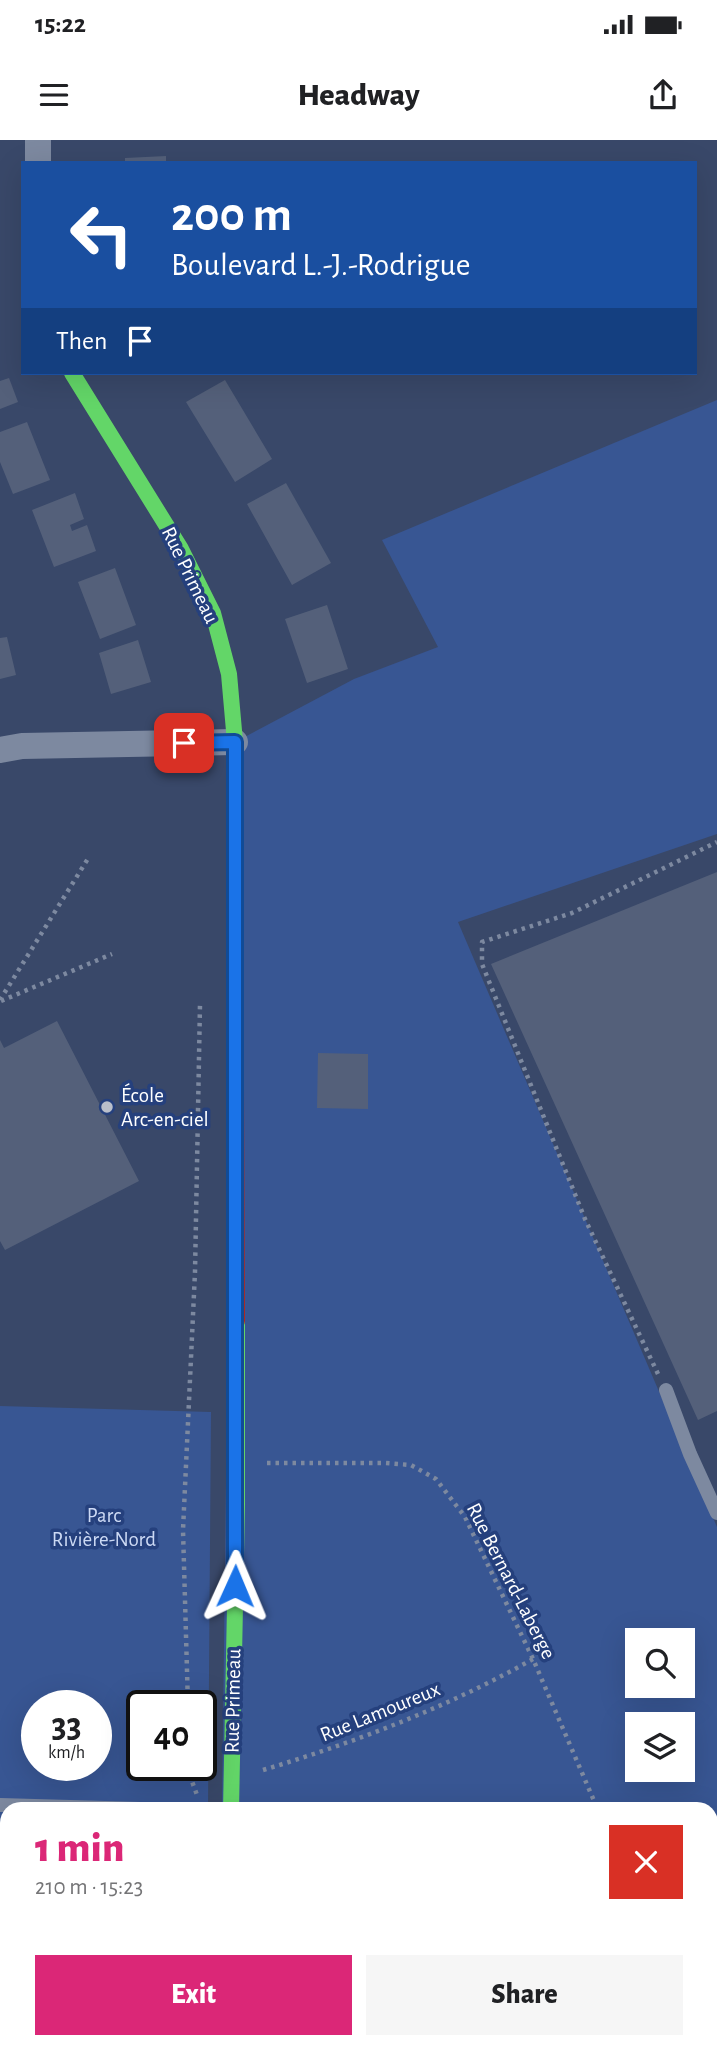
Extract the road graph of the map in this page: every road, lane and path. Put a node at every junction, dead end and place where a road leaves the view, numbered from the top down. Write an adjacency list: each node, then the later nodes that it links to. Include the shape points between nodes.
1 (38, 140): 2 (street)
2 (38, 161)
3 (73, 375): 4 (street, Rue Primeau, via 181,549 213,613 229,674)
4 (223, 743): 5 (street); 12 (street, Rue Primeau)
5 (0, 750)
6 (717, 842): 11 (path, via 572,913 482,942 482,964 585,1219)
7 (89, 857): 10 (path)
8 (112, 954): 10 (path)
9 (200, 993): 15 (path, via 195,1272 183,1530)
10 (0, 1001)
11 (666, 1391): 13 (lane)
12 (237, 1464): 14 (path, Rue Bernard-Laberge, via 385,1463 411,1465 436,1479 465,1517); 16 (street, Rue Primeau)
13 (717, 1513)
14 (533, 1659): 16 (path, Rue Lamoureux, via 423,1714 316,1754); 20 (path, Rue Bernard-Laberge)
15 (188, 1690)
16 (232, 1778): 19 (street, Rue Primeau)
17 (193, 1781): 18 (path)
18 (194, 1788)
19 (231, 1802)
20 (595, 1802)

